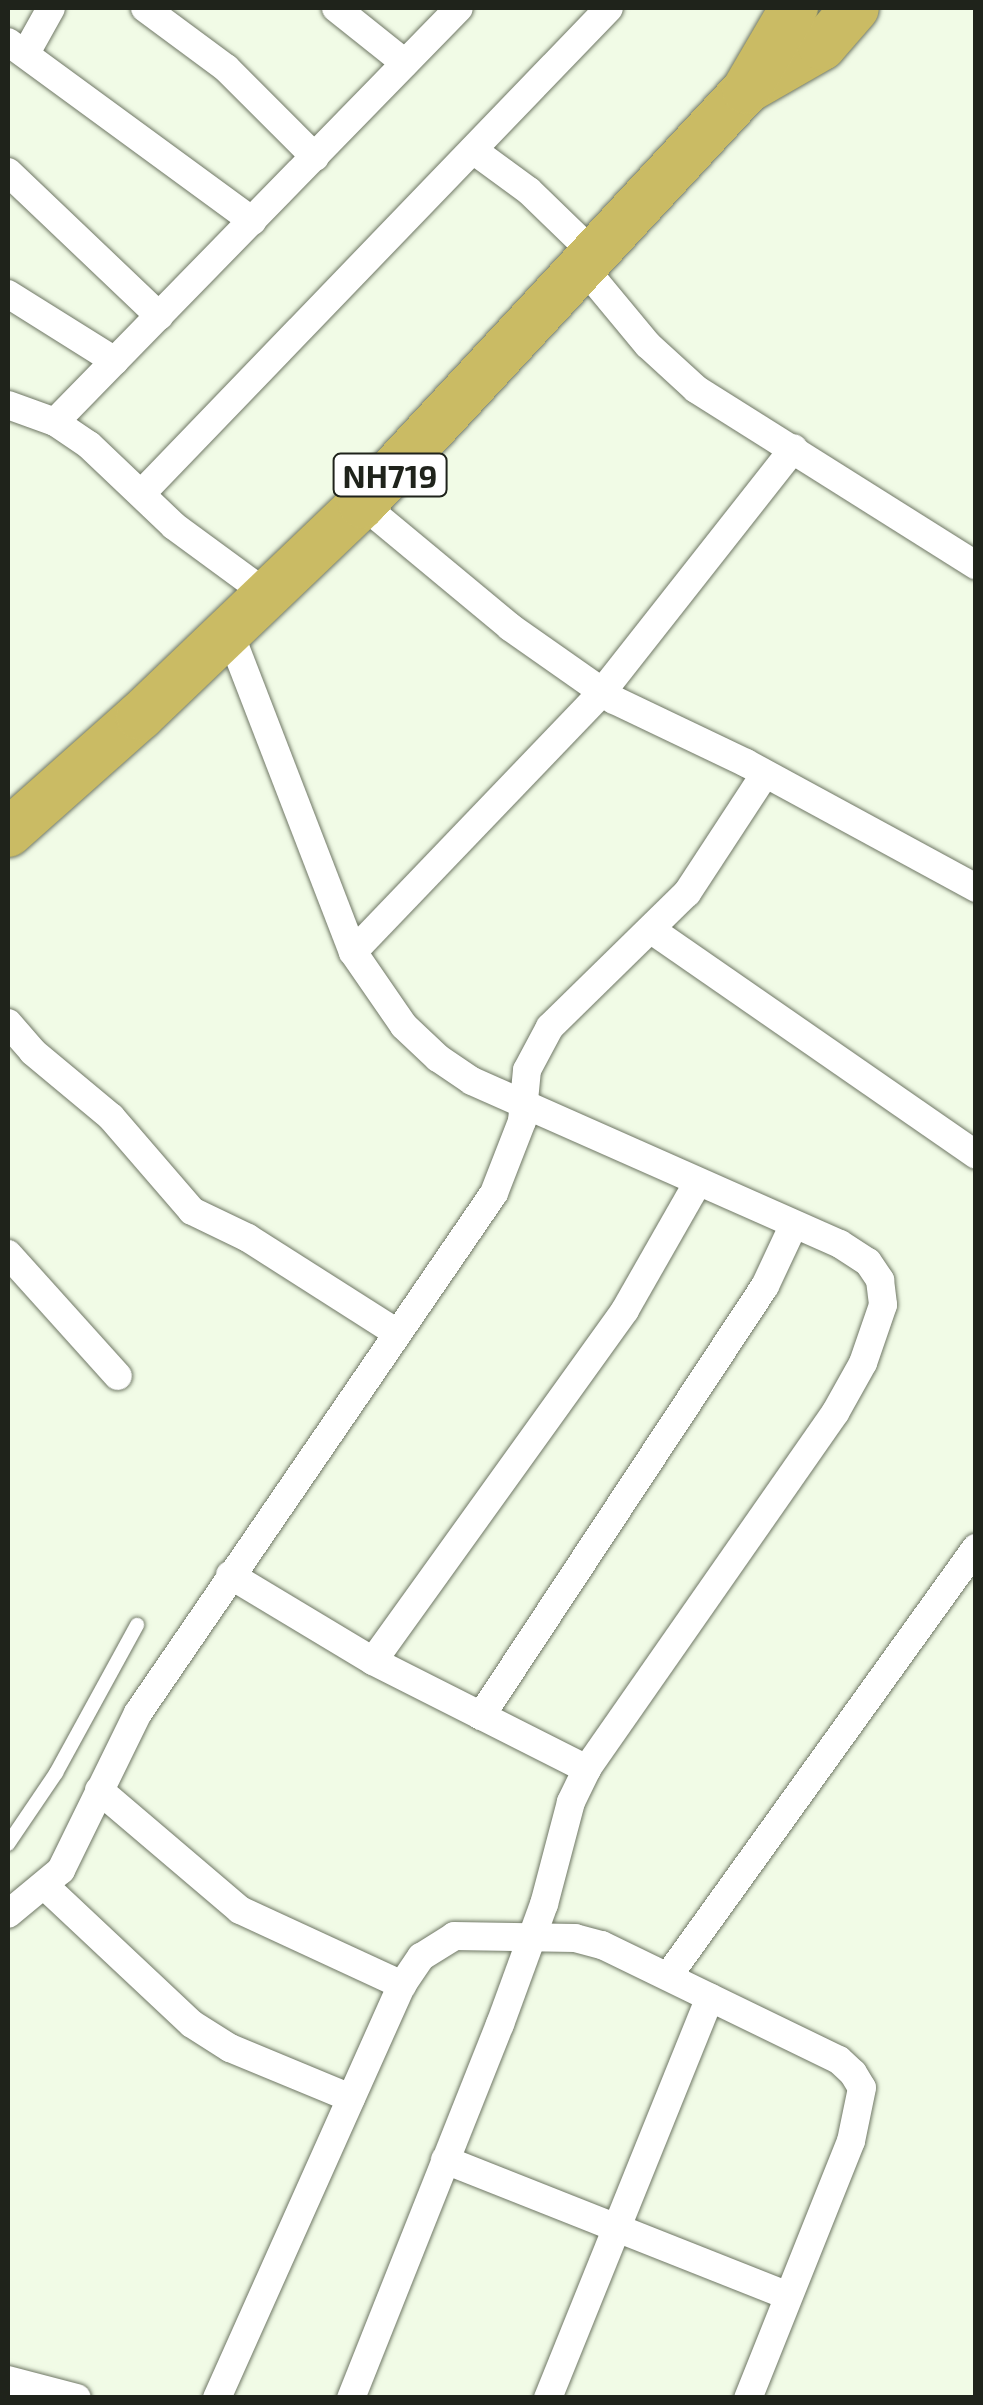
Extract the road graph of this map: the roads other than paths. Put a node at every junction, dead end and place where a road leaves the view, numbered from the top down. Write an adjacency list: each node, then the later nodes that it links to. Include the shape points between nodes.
1 (51, 8): 8 (street)
2 (145, 8): 12 (street, via 226,68)
3 (336, 8): 9 (street)
4 (459, 8): 9 (street)
5 (609, 8): 11 (street)
6 (794, 8): 10 (highway, NH719)
7 (855, 8): 10 (highway, NH719, via 822,46)
8 (17, 48): 14 (street)
9 (405, 63): 12 (street)
10 (746, 90): 15 (highway, NH719)
11 (473, 150): 15 (street, via 529,191); 22 (street)
12 (315, 156): 14 (street)
13 (8, 172): 17 (street)
14 (252, 221): 17 (street)
15 (589, 261): 21 (street, via 670,368 724,410); 23 (highway, NH719)
16 (8, 294): 18 (street)
17 (158, 316): 18 (street)
18 (115, 361): 20 (street)
19 (8, 405): 20 (street)
20 (55, 422): 22 (street)
21 (794, 448): 24 (street); 27 (street)
22 (142, 493): 25 (street, via 174,526)
23 (362, 504): 25 (highway, NH719); 27 (street)
24 (976, 565)
25 (268, 595): 26 (highway, NH719)
26 (229, 631): 29 (highway, NH719); 32 (street)
27 (602, 692): 28 (street); 32 (street)
28 (765, 774): 30 (street); 31 (street, via 722,846)
29 (8, 833)
30 (976, 888)
31 (653, 931): 34 (street, via 550,1027 527,1070); 35 (street)
32 (353, 952): 34 (street, via 404,1026 438,1058)
33 (8, 1024): 39 (street, via 111,1116 192,1210)
34 (522, 1105): 36 (street); 39 (street, via 512,1155 494,1194)
35 (976, 1155)
36 (698, 1182): 37 (street); 44 (street, via 625,1310)
37 (794, 1224): 45 (street, via 765,1286); 46 (street, via 868,1262 880,1280 883,1304 870,1346 835,1413)
38 (8, 1254): 40 (street)
39 (397, 1333): 42 (street)
40 (118, 1376)
41 (976, 1548): 52 (street)
42 (230, 1575): 44 (street); 47 (street, via 138,1714)
43 (137, 1625): 48 (lane, via 56,1773)
44 (373, 1661): 45 (street)
45 (481, 1716): 46 (street)
46 (587, 1769): 51 (street)
47 (99, 1790): 49 (street, via 74,1847); 53 (street, via 240,1910)
48 (8, 1844)
49 (46, 1887): 50 (street); 55 (street, via 192,2024 230,2048)
50 (8, 1914)
51 (532, 1936): 52 (street, via 602,1945); 53 (street, via 454,1936 421,1957); 56 (street)
52 (669, 1975): 54 (street)
53 (402, 1986): 55 (street)
54 (710, 1996): 57 (street); 58 (street, via 839,2060 862,2088 851,2140)
55 (351, 2098): 61 (street)
56 (446, 2160): 57 (street); 62 (street)
57 (615, 2229): 58 (street); 63 (street)
58 (788, 2296): 64 (street)
59 (8, 2380): 60 (street)
60 (77, 2398)
61 (217, 2398)
62 (351, 2398)
63 (548, 2398)
64 (748, 2398)

